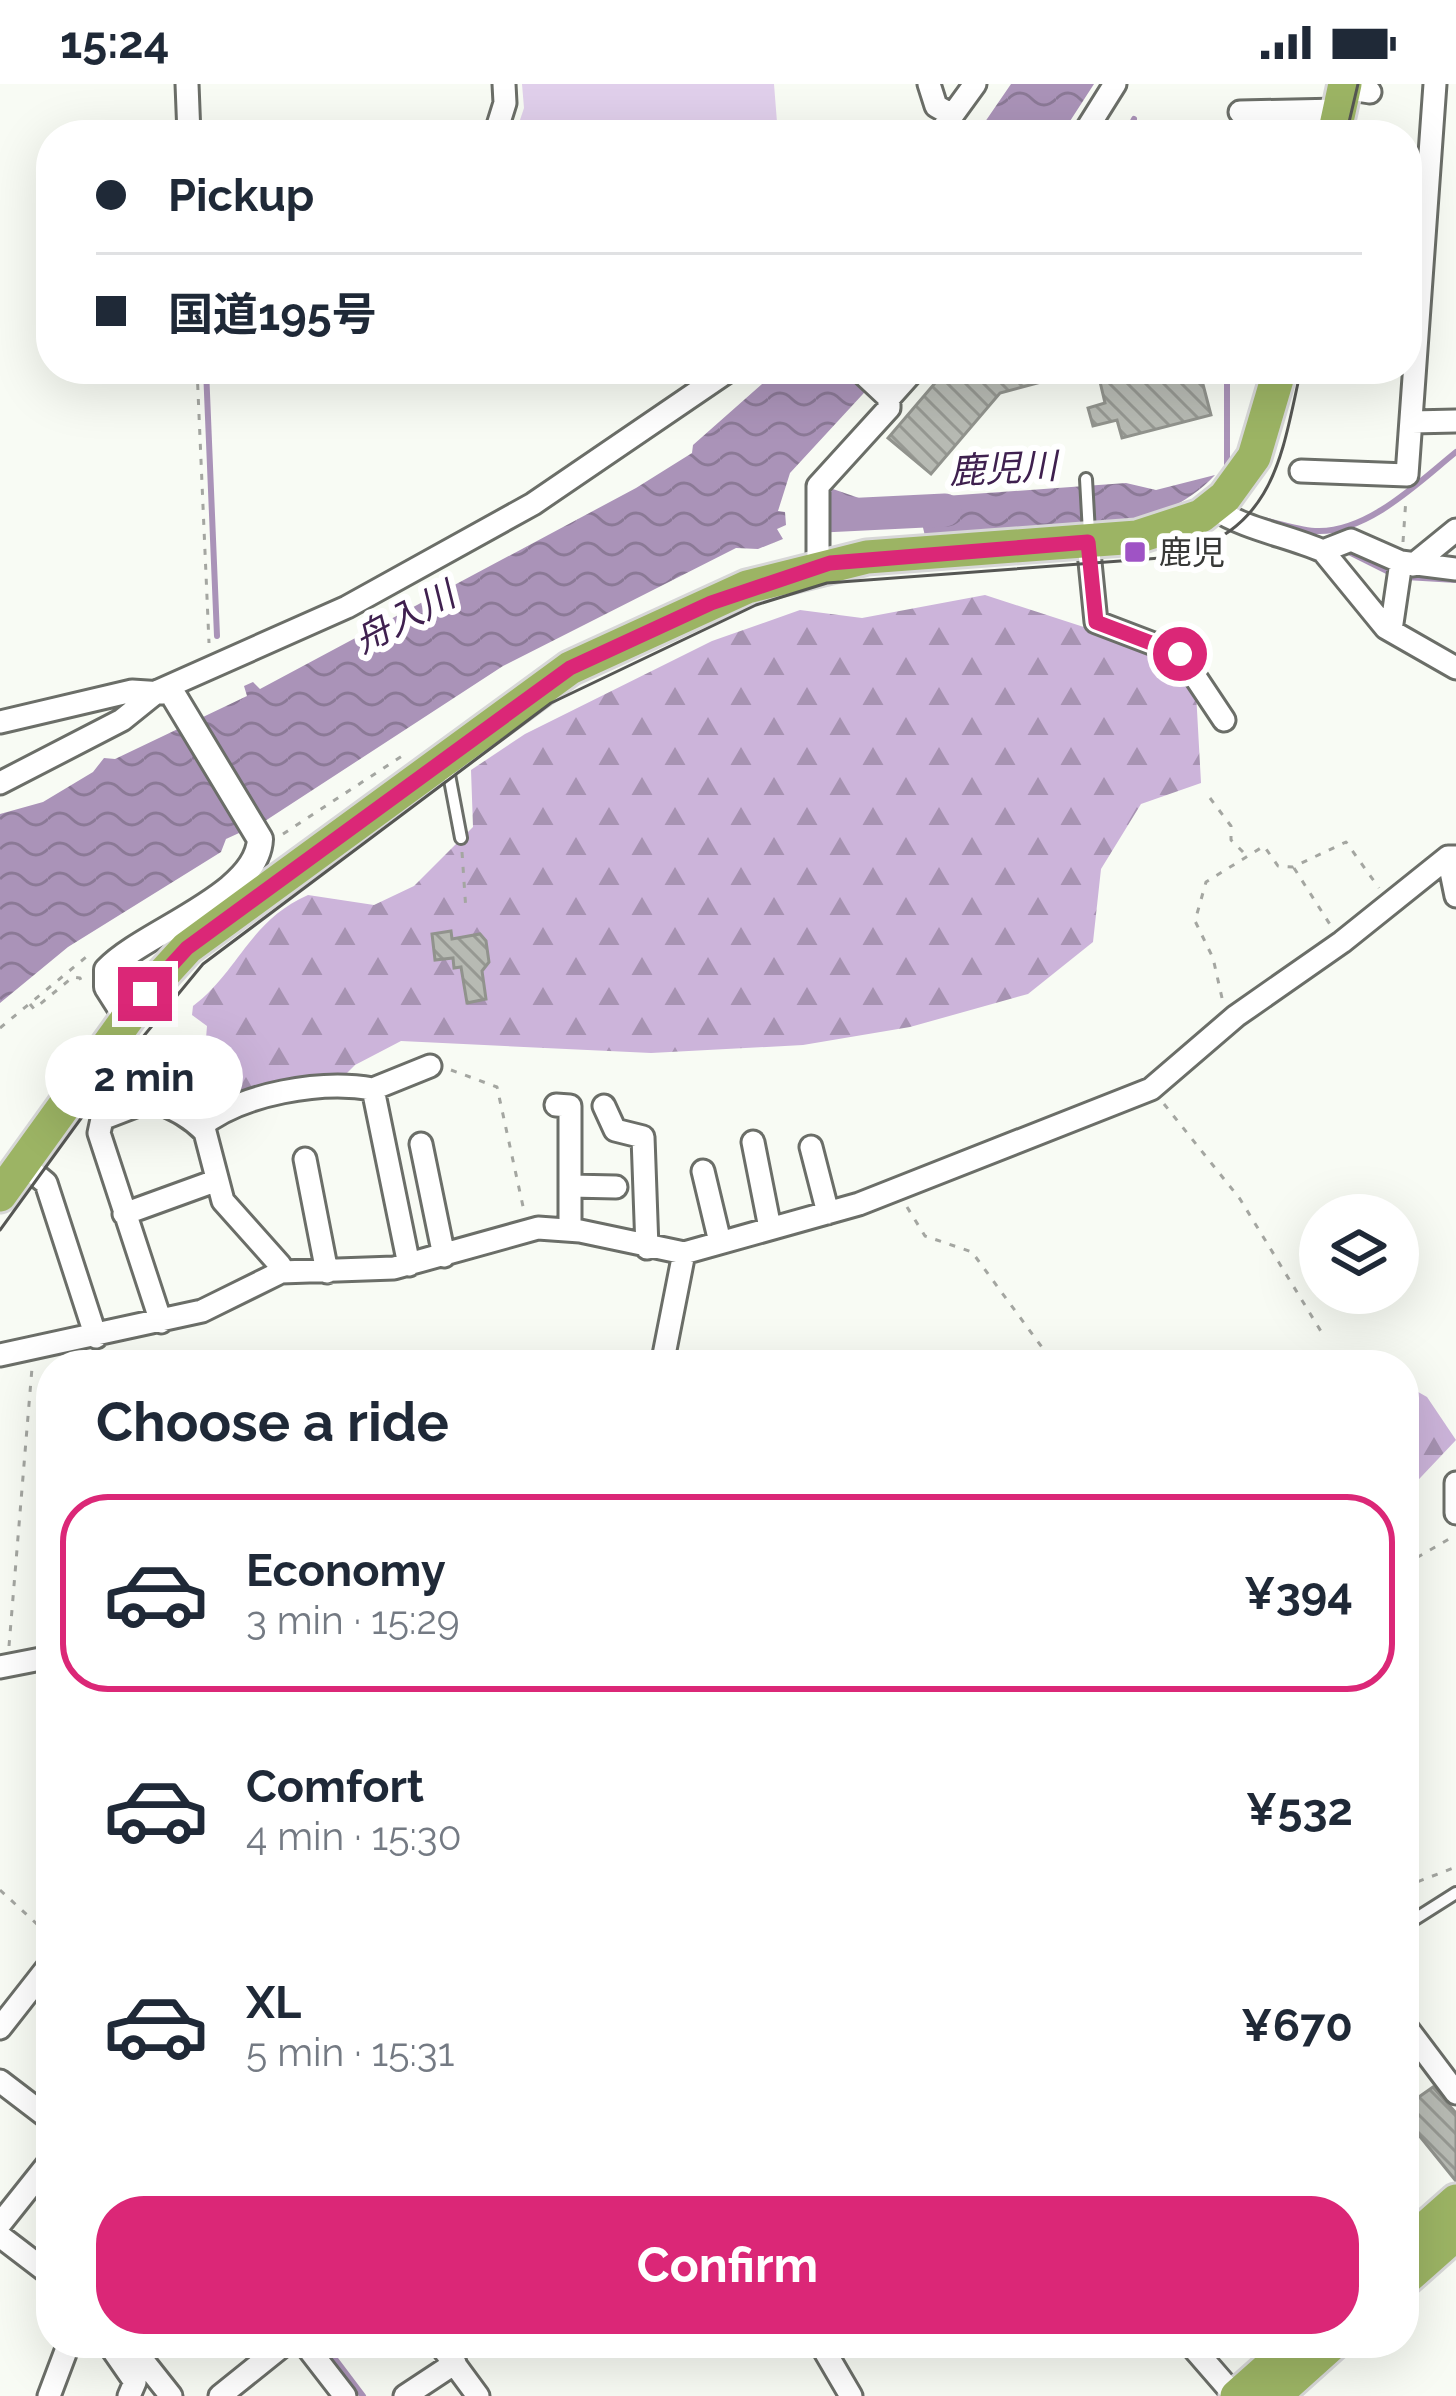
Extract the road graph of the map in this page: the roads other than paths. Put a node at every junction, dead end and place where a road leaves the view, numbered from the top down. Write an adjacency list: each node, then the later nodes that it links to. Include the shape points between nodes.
1 (187, 84): 10 (street)
2 (504, 84): 11 (street)
3 (929, 84): 9 (street, via 936,106)
4 (975, 84): 9 (street)
5 (1115, 84): 13 (street)
6 (1435, 84): 14 (street)
7 (1347, 102): 8 (street)
8 (1240, 112)
9 (952, 116): 12 (street)
10 (188, 120)
11 (500, 120)
12 (949, 120)
13 (1092, 120)
14 (1422, 275)
15 (709, 384): 34 (street, via 533,504)
16 (874, 384): 20 (street)
17 (899, 384): 20 (street)
18 (1276, 384): 25 (highway, via 1254,458)
19 (1415, 384): 21 (street)
20 (887, 396): 30 (street, via 889,408 818,486)
21 (1412, 422): 22 (street); 23 (street, via 1407,476)
22 (1456, 422)
23 (1301, 472)
24 (1086, 478): 27 (lane)
25 (1213, 508): 27 (highway, via 1162,531); 28 (street)
26 (1456, 530): 29 (street)
27 (1089, 533): 30 (highway); 35 (street, via 1096,622 1132,624 1180,654)
28 (1323, 551): 29 (street, via 1351,540); 32 (street)
29 (1407, 564): 31 (street); 32 (street)
30 (818, 566): 37 (highway, via 747,587 570,668)
31 (1456, 568)
32 (1391, 630): 33 (street)
33 (1456, 668)
34 (166, 695): 36 (street, via 132,691); 38 (street); 42 (street, via 260,839 242,879 107,970)
35 (1224, 720)
36 (0, 722)
37 (441, 757): 39 (lane, via 453,774); 42 (highway, via 187,948)
38 (0, 783)
39 (461, 838)
40 (1452, 857): 41 (street); 61 (street, via 1151,1089)
41 (1456, 896)
42 (121, 1029): 45 (street, via 125,1080); 46 (highway)
43 (430, 1066): 44 (street)
44 (373, 1089): 50 (street, via 301,1089 243,1104); 69 (street)
45 (146, 1102): 49 (street); 50 (street)
46 (67, 1103): 49 (street); 55 (highway)
47 (556, 1106): 58 (street, via 570,1106)
48 (604, 1106): 66 (street, via 615,1130 643,1137)
49 (100, 1124): 62 (street)
50 (200, 1127): 57 (street)
51 (754, 1142): 63 (street)
52 (421, 1144): 68 (street)
53 (812, 1147): 61 (street)
54 (305, 1159): 71 (street)
55 (23, 1164): 60 (highway); 73 (street, via 46,1183)
56 (703, 1171): 65 (street)
57 (215, 1181): 62 (street); 70 (street, via 230,1212)
58 (570, 1186): 59 (street); 64 (street)
59 (616, 1187)
60 (0, 1196)
61 (828, 1213): 63 (street)
62 (124, 1214): 72 (street)
63 (770, 1228): 65 (street)
64 (570, 1229): 66 (street); 68 (street, via 528,1230)
65 (720, 1241): 67 (street)
66 (646, 1248): 67 (street)
67 (684, 1253): 74 (street)
68 (444, 1256): 69 (street)
69 (409, 1265): 71 (street)
70 (281, 1272): 71 (street); 72 (street)
71 (327, 1272)
72 (161, 1322): 73 (street)
73 (96, 1337): 75 (street)
74 (672, 1350)
75 (0, 1355)
76 (1456, 1483): 77 (street)
77 (1456, 1513)
78 (36, 1660): 79 (street)
79 (4, 1666)
80 (1456, 1892): 81 (lane)
81 (1419, 1917)
82 (36, 1982): 83 (street)
83 (0, 2028)
84 (1419, 2044): 86 (street)
85 (0, 2081): 87 (street)
86 (1456, 2093)
87 (36, 2109)
88 (36, 2179): 90 (street)
89 (1456, 2200): 91 (highway)
90 (0, 2224)
91 (1419, 2233)
92 (1456, 2234): 95 (highway)
93 (0, 2236): 94 (street)
94 (36, 2264)
95 (1419, 2267)
96 (63, 2358): 107 (street)
97 (118, 2358): 108 (street, via 135,2382)
98 (141, 2358): 109 (street)
99 (267, 2358): 110 (street)
100 (316, 2358): 111 (street)
101 (451, 2358): 106 (street)
102 (829, 2358): 114 (street)
103 (1202, 2358): 115 (street)
104 (1280, 2358): 115 (highway)
105 (1317, 2358): 116 (highway)
106 (455, 2363): 112 (street); 113 (street)
107 (49, 2396)
108 (129, 2396)
109 (171, 2396)
110 (220, 2396)
111 (345, 2396)
112 (405, 2396)
113 (478, 2396)
114 (851, 2396)
115 (1236, 2396)
116 (1274, 2396)

